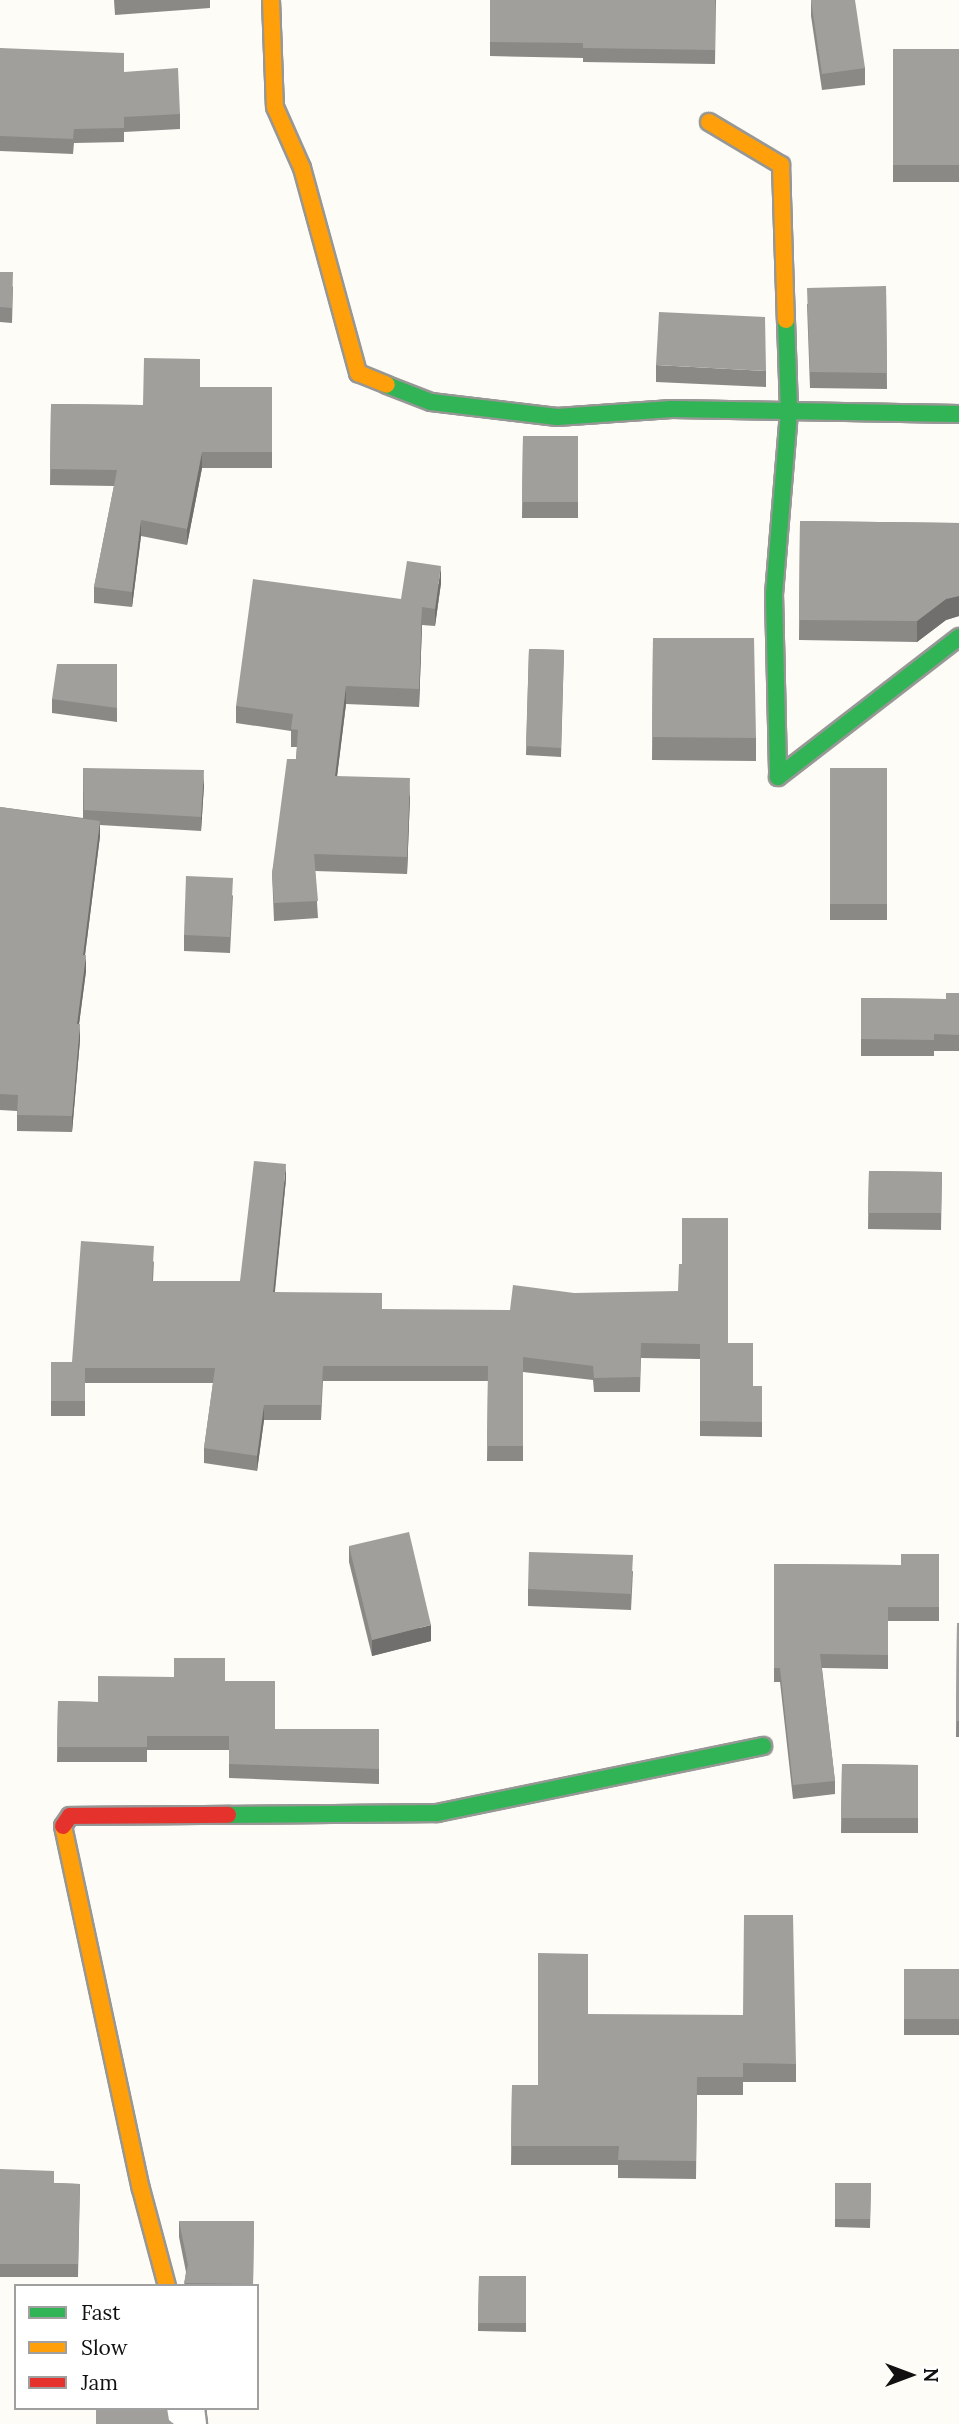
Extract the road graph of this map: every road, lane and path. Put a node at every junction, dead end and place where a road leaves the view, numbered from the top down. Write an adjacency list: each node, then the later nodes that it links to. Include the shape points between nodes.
1 (271, 0): 3 (street, via 275,107 302,168 358,373 431,402 557,417 672,409)
2 (709, 122): 3 (street, via 781,165)
3 (789, 412): 4 (street); 5 (street, via 774,594 778,777)
4 (959, 414)
5 (959, 637)
6 (763, 1746): 7 (street, via 437,1813 70,1816 63,1826 141,2189)
7 (166, 2284)

